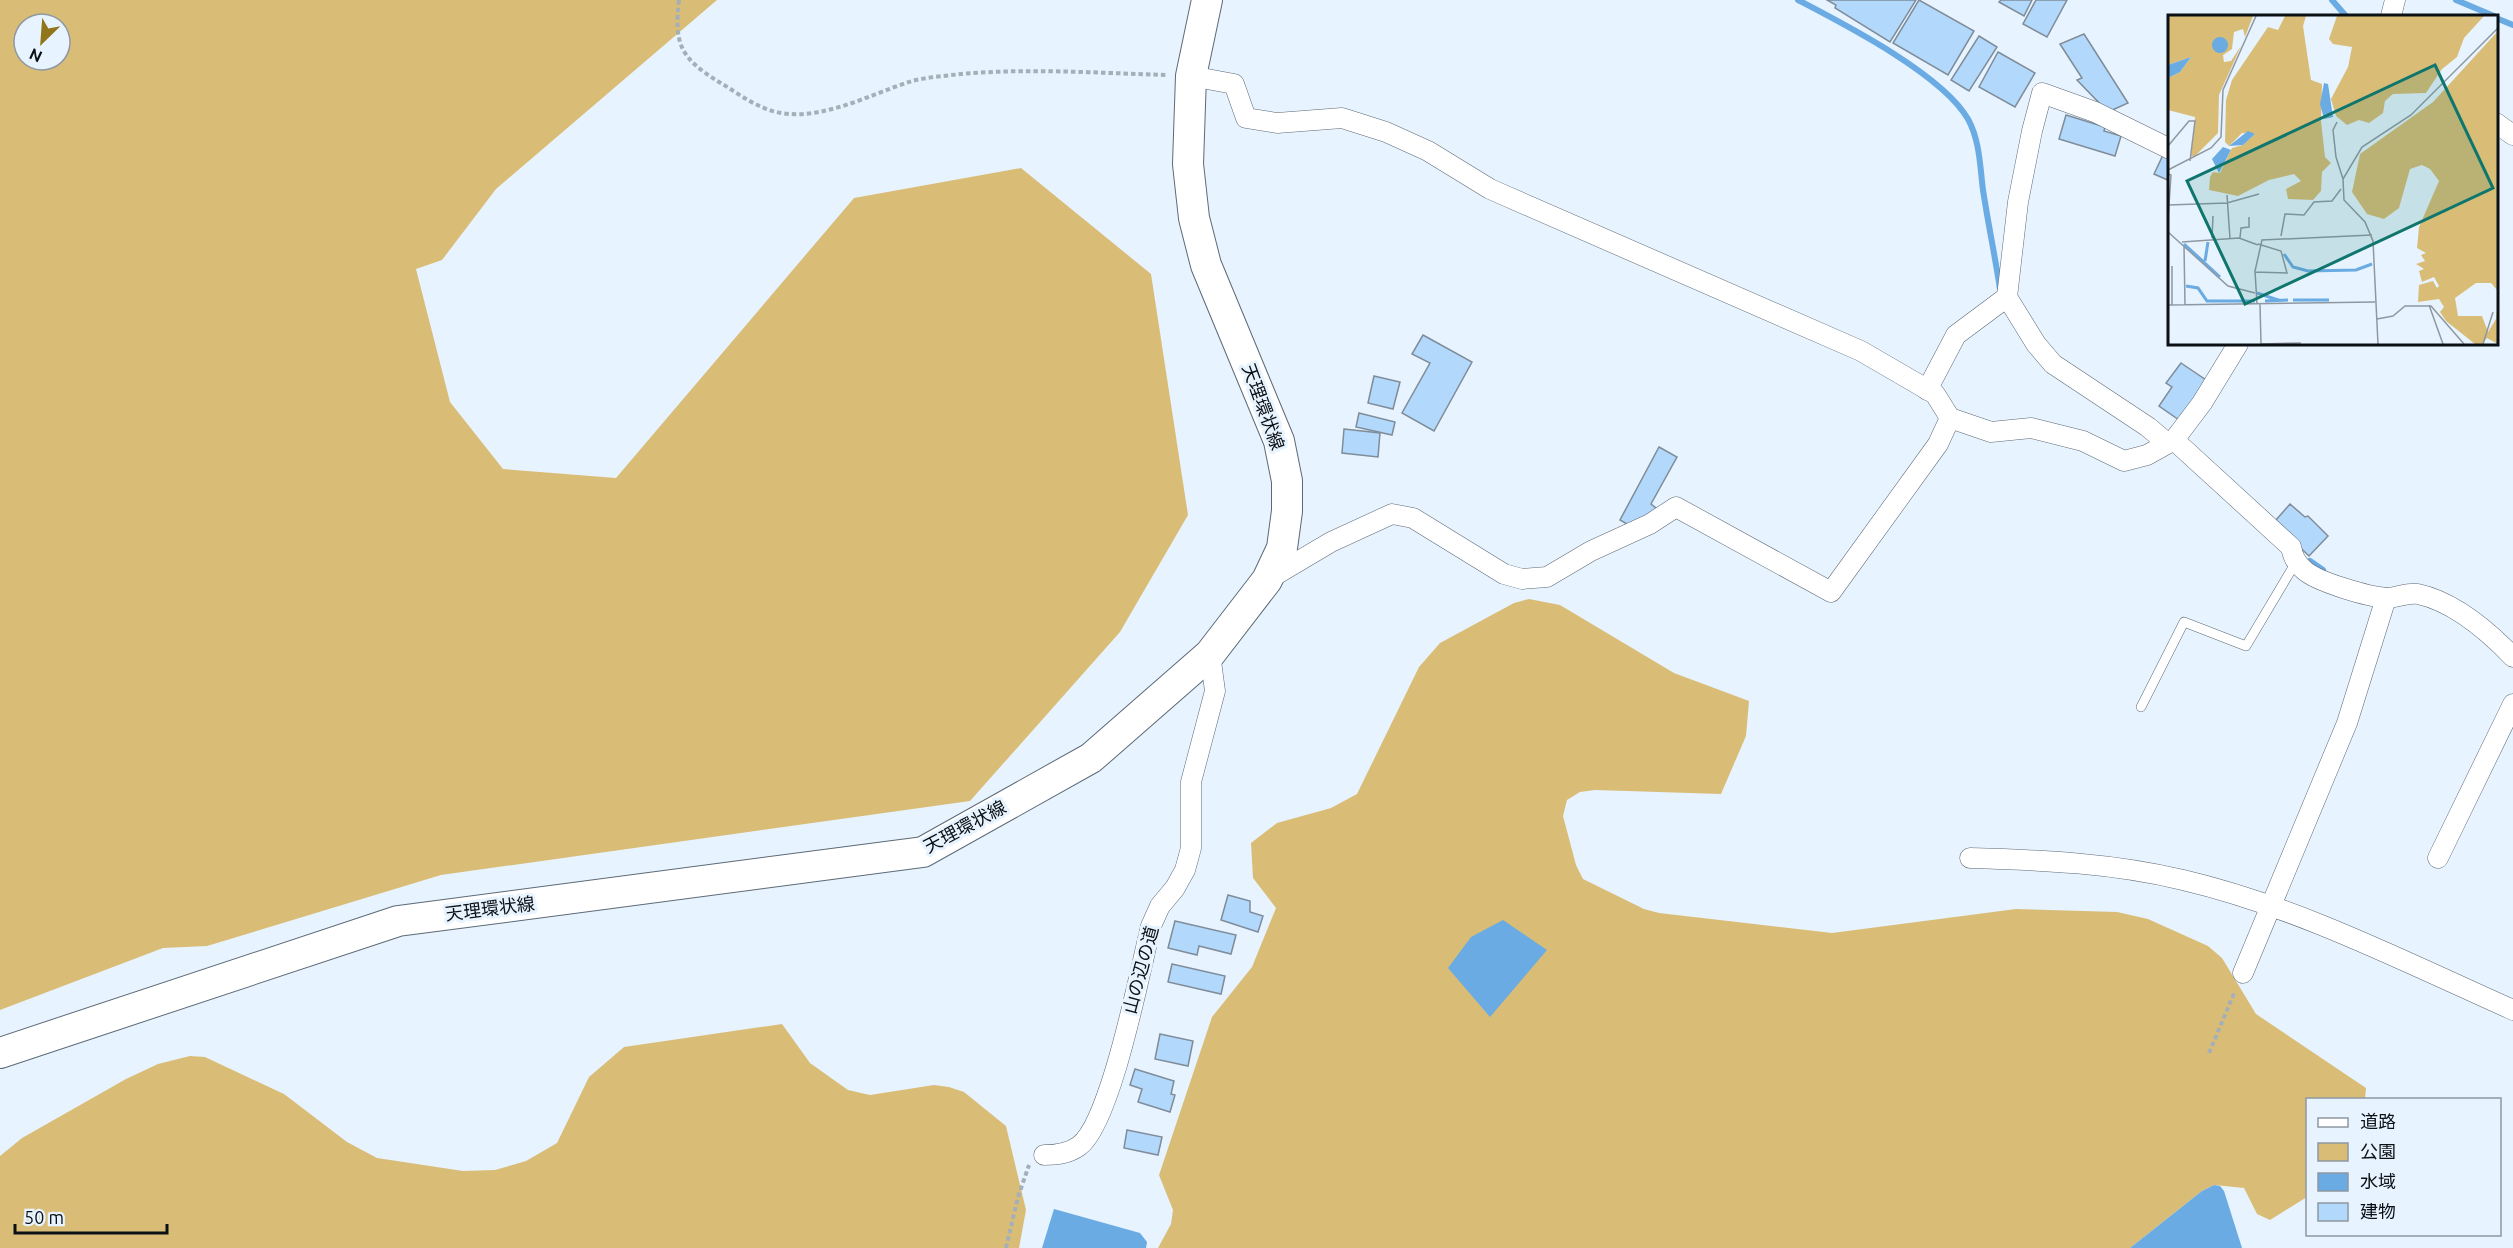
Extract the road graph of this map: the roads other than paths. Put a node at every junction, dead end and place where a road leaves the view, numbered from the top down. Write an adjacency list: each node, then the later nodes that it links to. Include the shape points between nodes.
1 (1207, 0): 4 (main road, 天理環状線)
2 (2395, 0): 3 (street)
3 (2391, 15)
4 (1191, 76): 10 (street, via 1234,84 1246,118 1277,123 1342,118 1386,132 1428,151 1490,189 1861,351); 14 (main road, 天理環状線, via 1188,164 1194,218 1206,265 1279,441 1287,481 1282,548)
5 (2498, 124): 6 (street)
6 (2513, 135)
7 (2168, 148): 8 (street, via 2096,112 2042,93 2018,202)
8 (2007, 297): 10 (street, via 1956,335); 12 (street, via 2053,364)
9 (2237, 345): 12 (street, via 2202,404)
10 (1928, 390): 11 (street, via 1935,394)
11 (1950, 418): 12 (street, via 1991,432 2031,428 2084,441 2124,461 2147,455); 14 (street, via 1938,444 1832,592 1676,507 1547,577 1522,579 1504,574 1413,518 1392,514 1331,542)
12 (2170, 442): 13 (street, via 2291,547)
13 (2296, 562): 15 (street, via 2306,572 2335,585); 19 (lane, via 2246,646 2184,622)
14 (1267, 580): 16 (main road, 天理環状線)
15 (2386, 598): 17 (street, via 2417,594 2455,609 2490,633); 22 (street, via 2347,723)
16 (1210, 654): 25 (main road, 天理環状線, via 1091,758 923,852 398,921); 26 (street, 山の辺の道, via 1215,692 1191,782 1191,848 1185,870 1151,926 1106,1103 1079,1146 1060,1155)
17 (2513, 657)
18 (2513, 704): 21 (street)
19 (2141, 707)
20 (1970, 858): 22 (street, via 2062,861 2182,879)
21 (2438, 858)
22 (2271, 905): 23 (street); 24 (street)
23 (2243, 973)
24 (2513, 1010)
25 (0, 1053)
26 (1044, 1155)

